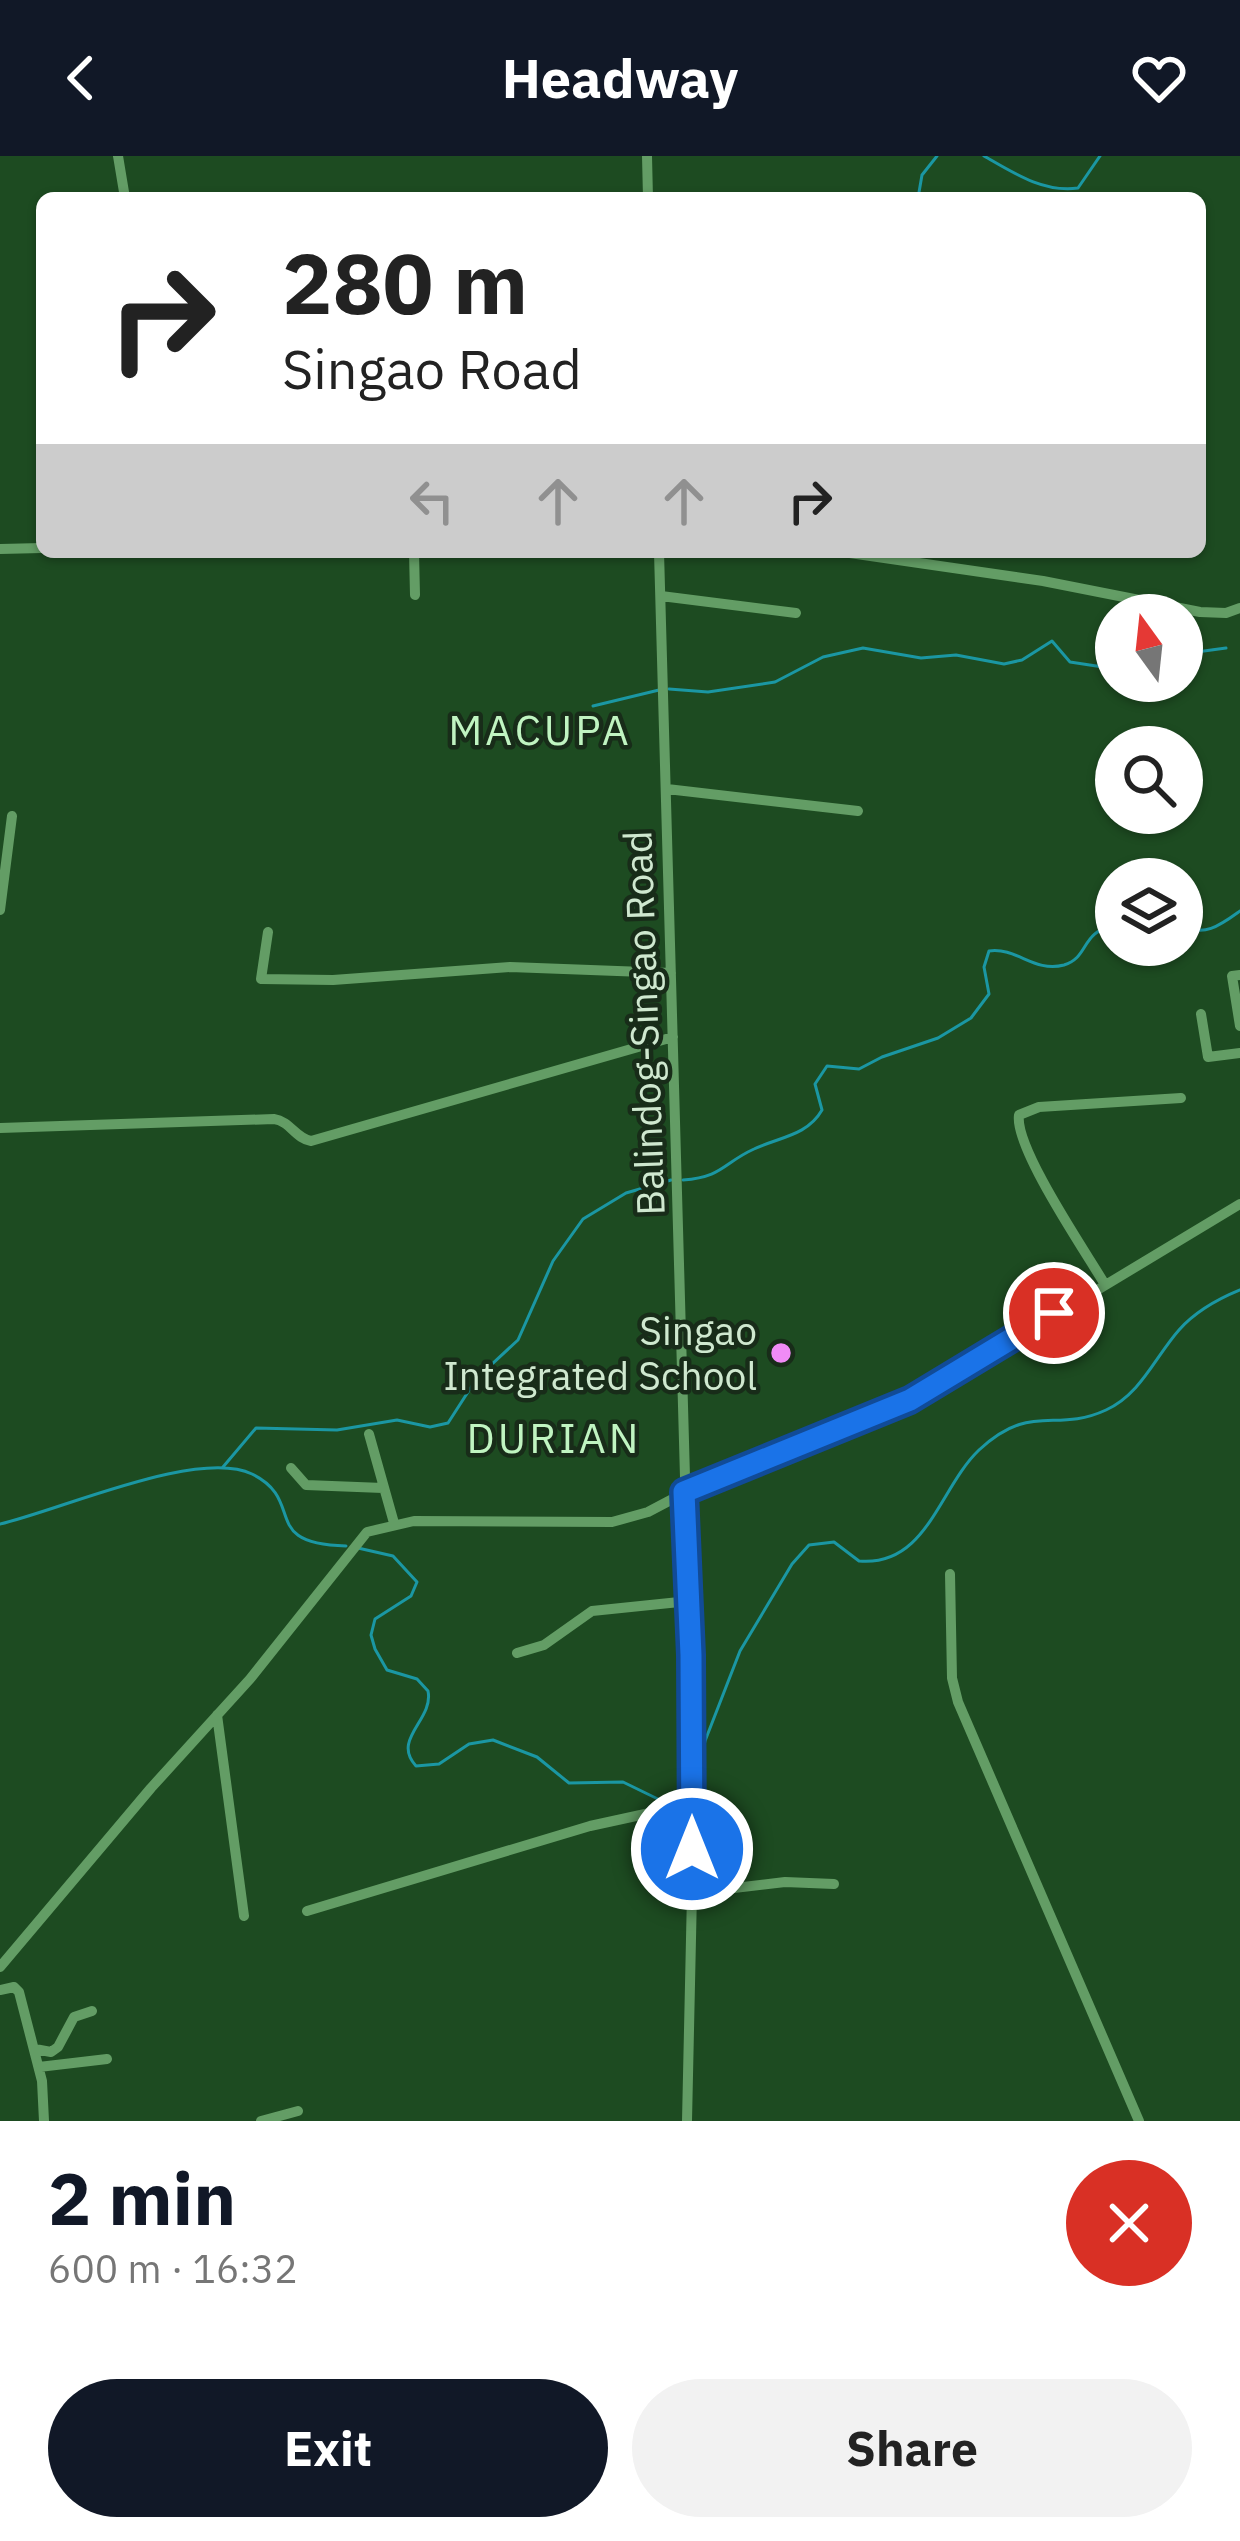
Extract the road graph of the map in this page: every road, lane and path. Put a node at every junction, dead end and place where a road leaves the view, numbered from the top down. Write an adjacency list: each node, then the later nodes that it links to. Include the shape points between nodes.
1 (118, 156): 3 (street)
2 (647, 156): 4 (street)
3 (124, 192)
4 (648, 192)
5 (36, 548): 6 (street)
6 (0, 549)
7 (414, 558): 10 (street)
8 (659, 558): 11 (street, Balindog-Singao Road)
9 (884, 558): 12 (street, via 1200,612)
10 (415, 595)
11 (661, 596): 13 (street); 14 (street, Balindog-Singao Road)
12 (1240, 608)
13 (796, 613)
14 (667, 789): 15 (street); 19 (street, Balindog-Singao Road)
15 (858, 811)
16 (12, 817): 17 (street)
17 (0, 910)
18 (268, 932): 19 (street, via 261,979 510,967)
19 (671, 974): 23 (street, Balindog-Singao Road)
20 (1240, 975): 22 (street, via 1232,976)
21 (1201, 1014): 24 (street, via 1208,1058)
22 (1240, 1026)
23 (673, 1037): 26 (street, via 311,1142 274,1119); 32 (street, Balindog-Singao Road)
24 (1240, 1053)
25 (1181, 1098): 28 (street, via 1019,1115 1033,1161)
26 (0, 1128)
27 (1240, 1204): 28 (street)
28 (1104, 1283): 32 (street, via 922,1394)
29 (369, 1433): 31 (street)
30 (292, 1468): 31 (street, via 306,1485)
31 (383, 1487): 33 (street)
32 (684, 1492): 33 (street, via 612,1522); 35 (street, Balindog-Singao Road)
33 (394, 1523): 37 (street, via 356,1541)
34 (950, 1574): 53 (street, via 958,1702)
35 (689, 1601): 36 (street, via 592,1611 544,1646); 38 (street, Balindog-Singao Road)
36 (517, 1653)
37 (218, 1715): 42 (street); 43 (street)
38 (691, 1804): 40 (street, Balindog-Singao Road); 41 (street)
39 (834, 1884): 40 (street)
40 (692, 1893): 52 (street, Balindog-Singao Road)
41 (307, 1911)
42 (244, 1916)
43 (0, 1967)
44 (0, 1990): 46 (street, via 17,1989)
45 (92, 2011): 46 (street, via 74,2017 51,2052)
46 (35, 2049): 48 (street)
47 (107, 2060): 48 (street)
48 (39, 2067): 50 (street)
49 (298, 2111): 51 (street)
50 (44, 2121)
51 (261, 2121)
52 (687, 2121)
53 (1139, 2121)

